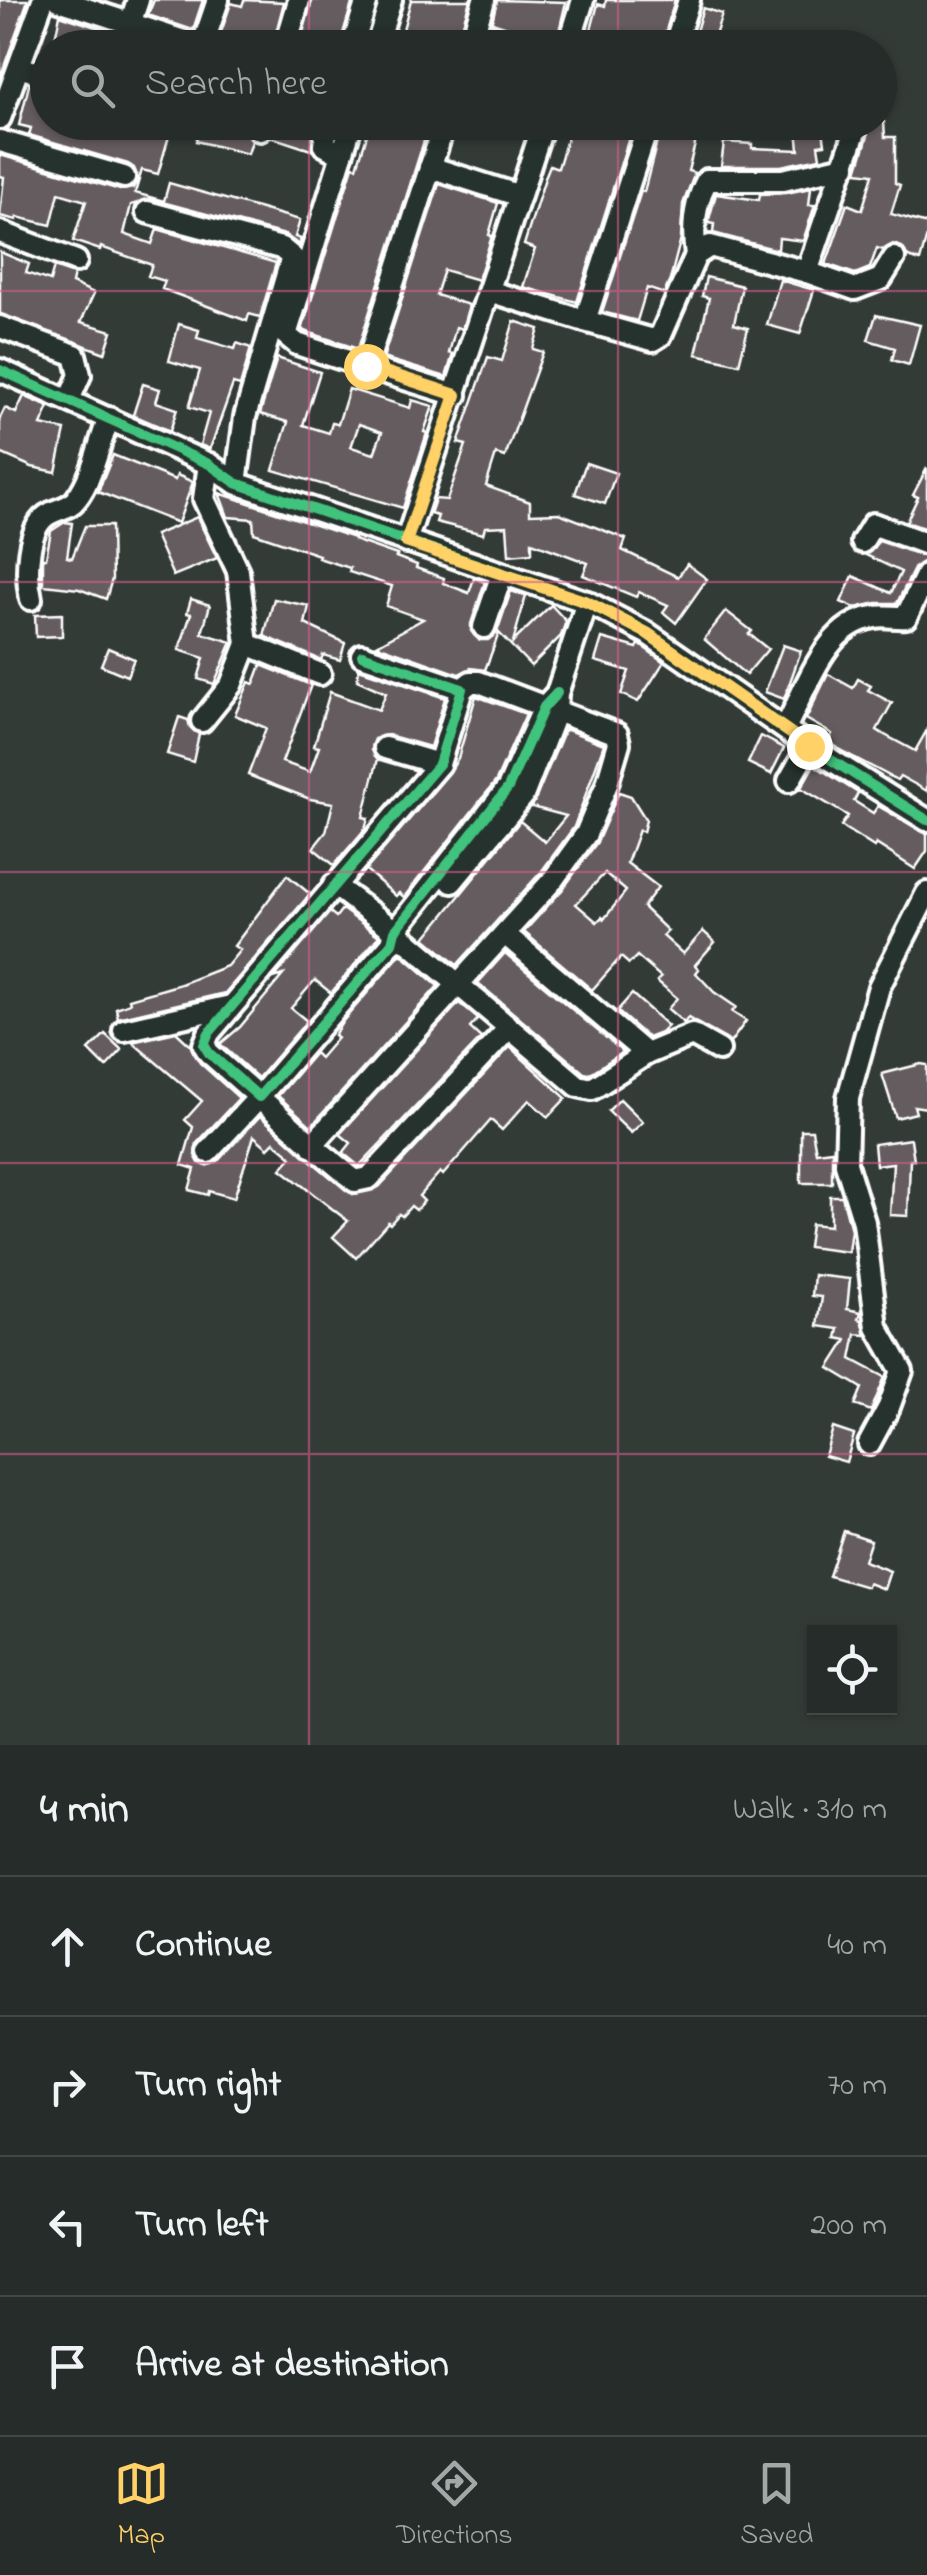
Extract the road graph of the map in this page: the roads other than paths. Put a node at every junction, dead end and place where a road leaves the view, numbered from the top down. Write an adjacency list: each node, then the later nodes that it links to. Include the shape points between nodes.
1 (43, 0): 12 (street)
2 (58, 0): 11 (street)
3 (138, 0): 11 (street)
4 (218, 0): 14 (street)
5 (299, 0): 15 (street)
6 (368, 0): 16 (street)
7 (391, 0): 17 (street)
8 (484, 0): 18 (street)
9 (583, 0): 19 (street)
10 (689, 0): 20 (street)
11 (130, 24): 13 (street)
12 (32, 30)
13 (149, 30)
14 (208, 30)
15 (290, 30)
16 (358, 30)
17 (382, 30)
18 (475, 30)
19 (574, 30)
20 (680, 30)
21 (30, 37): 22 (street)
22 (19, 68): 23 (street); 24 (street)
23 (30, 71)
24 (0, 118)
25 (325, 140): 32 (street)
26 (347, 140): 32 (street)
27 (439, 140): 34 (street)
28 (538, 140): 36 (street)
29 (644, 140): 44 (street)
30 (853, 140): 33 (street)
31 (0, 141): 35 (street)
32 (342, 155): 46 (street, via 286,335)
33 (845, 166): 39 (street, via 783,180 707,180 695,216); 42 (street)
34 (430, 167): 36 (street); 46 (street)
35 (124, 177)
36 (520, 196): 43 (street)
37 (147, 212): 52 (street, via 281,248 292,257 246,418)
38 (0, 232): 41 (street)
39 (696, 255): 42 (street, via 710,246); 44 (street, via 659,338)
40 (894, 258): 42 (street, via 880,279 855,289)
41 (76, 261)
42 (807, 272)
43 (489, 291): 44 (street); 48 (street)
44 (585, 320)
45 (0, 327): 49 (street, via 75,355 80,374)
46 (366, 366): 48 (street)
47 (0, 370): 49 (street)
48 (456, 395): 53 (street)
49 (69, 400): 50 (street)
50 (109, 418): 51 (street); 58 (street, via 78,497 46,516 37,530 26,565)
51 (209, 464): 52 (street); 61 (street, via 204,499 238,571)
52 (236, 482): 53 (street)
53 (406, 542): 56 (street)
54 (862, 542): 55 (street, via 873,524)
55 (927, 544)
56 (502, 574): 59 (street); 60 (street)
57 (927, 574): 67 (street, via 906,617 872,616 836,636)
58 (31, 599)
59 (587, 602): 65 (street); 67 (street, via 647,633)
60 (484, 626)
61 (247, 644): 63 (street); 66 (street, via 231,684)
62 (362, 655): 64 (street)
63 (320, 674)
64 (462, 689): 65 (street, via 479,682); 70 (street)
65 (552, 704): 75 (street, via 611,730 620,742 586,834); 76 (street, via 515,792)
66 (202, 721)
67 (786, 728): 68 (street)
68 (809, 746): 71 (street); 72 (street)
69 (384, 748): 70 (street)
70 (438, 764): 73 (street)
71 (789, 780)
72 (927, 820)
73 (334, 885): 76 (street); 78 (street)
74 (927, 894): 86 (street, via 879,987 848,1098 846,1164 864,1222 878,1327 902,1370)
75 (506, 935): 77 (street); 82 (street)
76 (397, 938): 77 (street); 83 (street)
77 (458, 988): 79 (street); 84 (street)
78 (231, 1006): 80 (street); 83 (street, via 204,1045)
79 (508, 1029): 82 (street, via 588,1090); 84 (street, via 369,1178 354,1181)
80 (124, 1030)
81 (718, 1050): 82 (street, via 692,1036)
82 (646, 1054)
83 (259, 1098): 84 (street); 85 (street)
84 (312, 1145)
85 (208, 1152)
86 (868, 1444)

